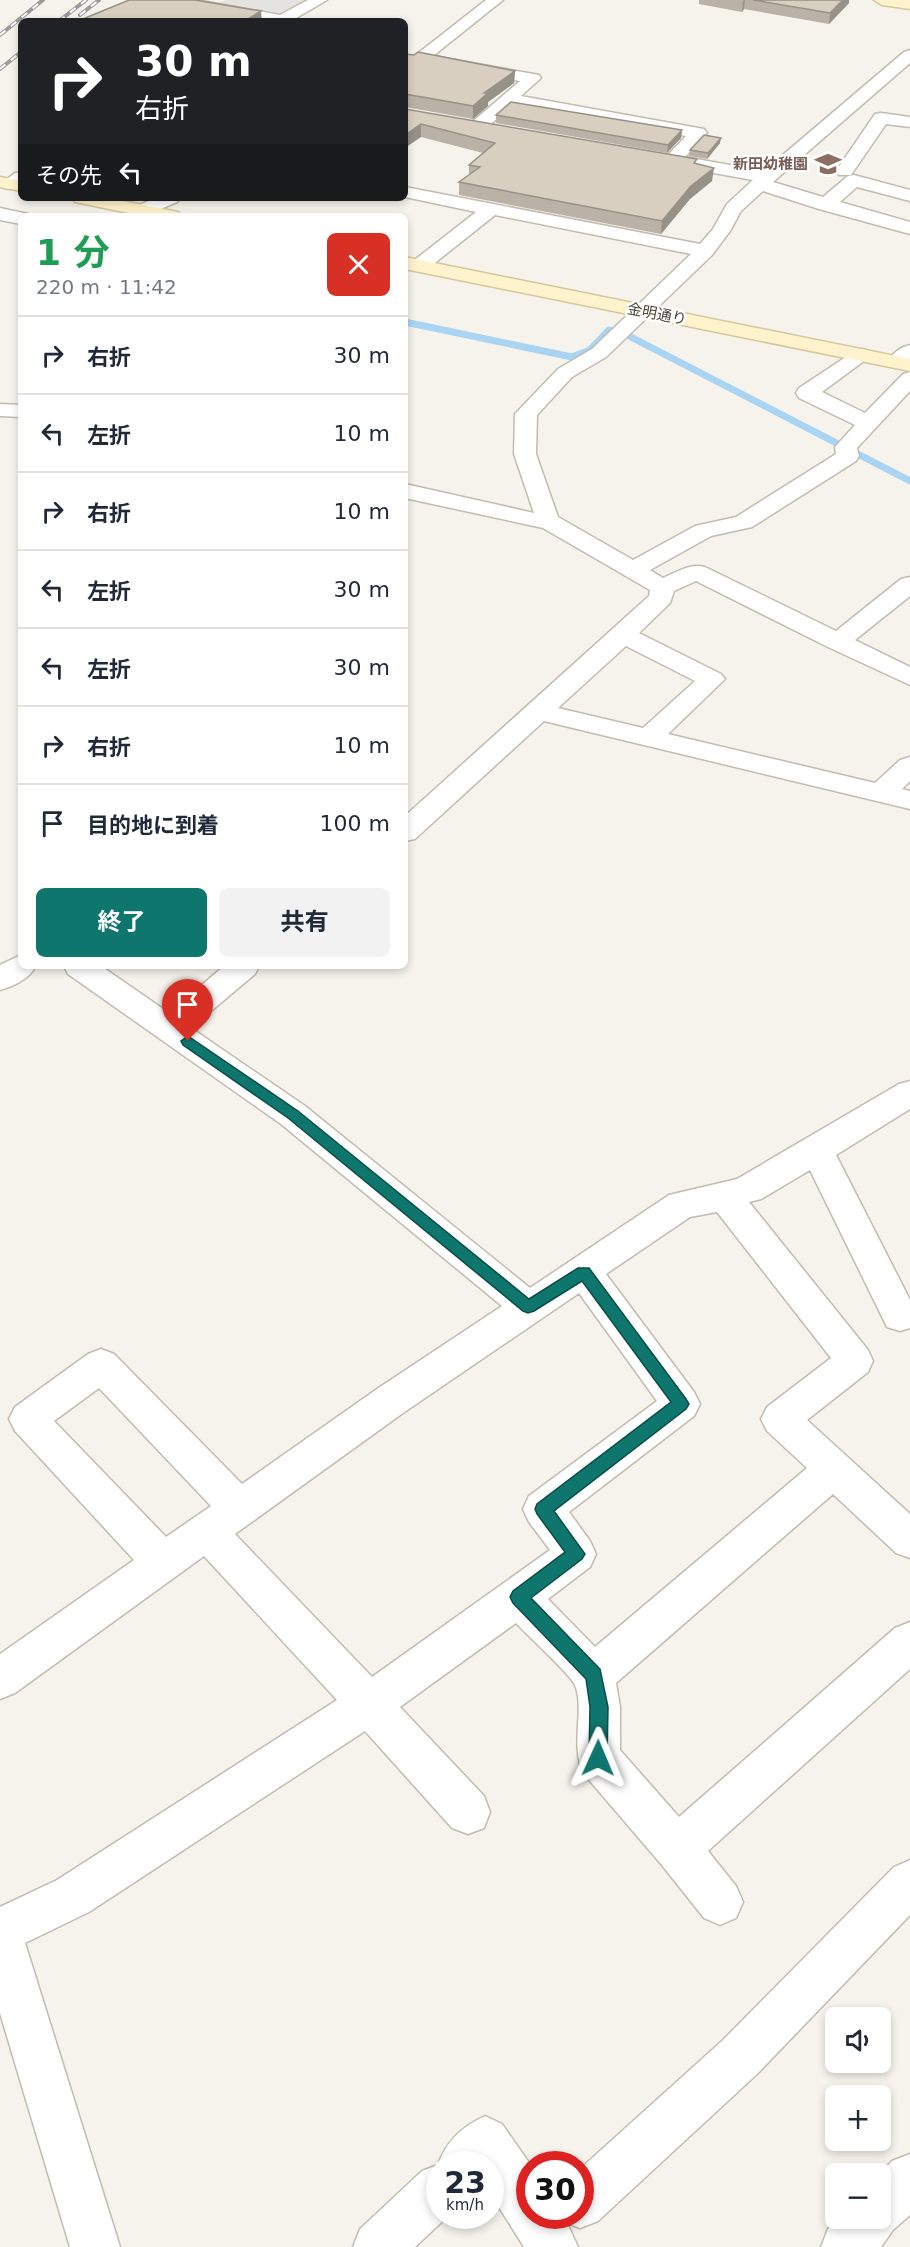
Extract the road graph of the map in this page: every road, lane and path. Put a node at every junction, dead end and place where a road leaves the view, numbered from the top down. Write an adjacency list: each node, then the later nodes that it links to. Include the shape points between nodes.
1 (171, 0): 6 (street)
2 (319, 0): 7 (street)
3 (495, 0): 11 (street, via 420,58 533,78)
4 (882, 0): 5 (street)
5 (910, 4)
6 (270, 18)
7 (285, 18)
8 (910, 55): 9 (street)
9 (888, 72): 10 (street); 19 (street)
10 (910, 78)
11 (508, 99): 14 (street); 17 (street, via 698,134)
12 (910, 122): 18 (street, via 881,118)
13 (456, 123): 14 (street)
14 (477, 127): 15 (street)
15 (500, 131)
16 (649, 157): 17 (street)
17 (672, 160): 19 (street)
18 (845, 171)
19 (763, 181): 25 (street); 32 (street, via 733,208)
20 (408, 193): 26 (street)
21 (910, 196): 25 (street, via 854,180)
22 (93, 201): 27 (street)
23 (164, 201): 27 (street)
24 (910, 203): 30 (street)
25 (825, 205): 30 (street)
26 (491, 209): 32 (street); 33 (street)
27 (136, 212)
28 (0, 214): 29 (street)
29 (18, 217)
30 (889, 222): 31 (street)
31 (910, 228)
32 (705, 251): 34 (street)
33 (412, 264): 34 (street, 金明通り)
34 (642, 311): 35 (street, 金明通り); 41 (street, via 599,353 565,373 526,414 525,454)
35 (862, 356): 36 (street, 金明通り); 39 (street, via 807,393)
36 (907, 364): 39 (street)
37 (0, 410): 38 (street)
38 (18, 411)
39 (868, 423): 42 (street, via 846,447 848,456 744,522 703,531)
40 (408, 492): 41 (street)
41 (548, 521): 42 (street)
42 (633, 570): 44 (street)
43 (910, 584): 46 (street)
44 (662, 587): 45 (street, via 661,598); 46 (street, via 696,572)
45 (623, 635): 48 (street); 49 (street, via 712,679)
46 (837, 642): 47 (street)
47 (910, 677)
48 (540, 712): 49 (street); 53 (street)
49 (648, 738): 51 (street)
50 (910, 766): 51 (street)
51 (882, 792): 52 (street)
52 (910, 800)
53 (408, 829)
54 (18, 968): 57 (street)
55 (82, 969): 58 (street)
56 (240, 969): 58 (street)
57 (0, 979)
58 (170, 1029): 63 (street, via 293,1115)
59 (910, 1093): 60 (street)
60 (818, 1150): 61 (street, via 749,1189); 64 (street)
61 (725, 1197): 62 (street, via 681,1204); 65 (street, via 855,1361 780,1419)
62 (584, 1272): 63 (street); 70 (street, via 681,1404 543,1509 576,1554)
63 (528, 1307): 66 (street)
64 (900, 1317)
65 (834, 1469): 68 (street); 72 (street)
66 (239, 1508): 67 (street); 69 (street, via 101,1365 28,1419)
67 (207, 1532): 69 (street); 74 (street)
68 (910, 1540)
69 (163, 1562): 73 (street)
70 (519, 1597): 72 (street); 74 (street)
71 (910, 1642): 76 (street)
72 (594, 1675): 76 (street, via 599,1707 598,1758)
73 (0, 1679)
74 (369, 1704): 75 (street); 79 (street, via 73,1896)
75 (468, 1812)
76 (677, 1848): 78 (street)
77 (910, 1883): 85 (street, via 740,2057)
78 (720, 1902)
79 (0, 1933): 89 (street)
80 (475, 2151): 81 (street, via 485,2141)
81 (493, 2151)
82 (504, 2164): 83 (street)
83 (516, 2178)
84 (910, 2179): 86 (street)
85 (594, 2184)
86 (891, 2199)
87 (426, 2202): 90 (street)
88 (863, 2229): 91 (street)
89 (95, 2247)
90 (378, 2247)
91 (846, 2247)

